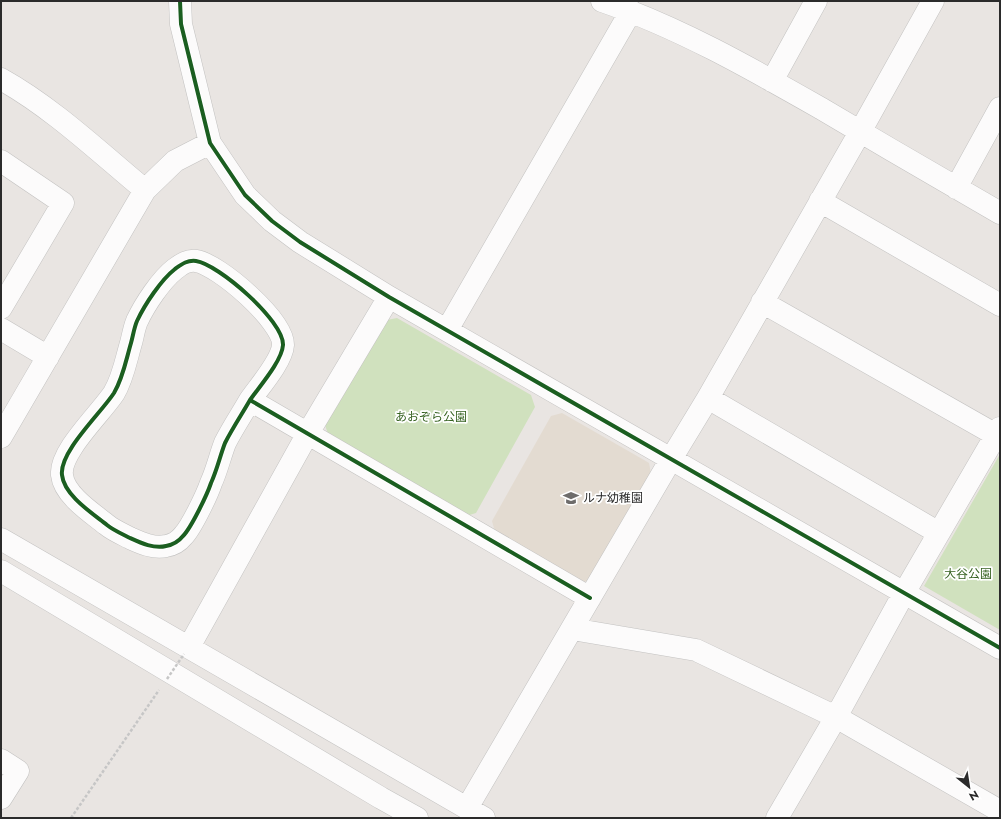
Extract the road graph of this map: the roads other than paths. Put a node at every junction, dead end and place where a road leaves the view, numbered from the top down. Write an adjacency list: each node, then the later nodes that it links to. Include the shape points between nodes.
1 (180, 1): 10 (street, via 181,24)
2 (602, 1): 5 (street)
3 (816, 1): 7 (street)
4 (933, 1): 9 (street)
5 (632, 11): 7 (street, via 690,37); 21 (street)
6 (1, 80): 13 (street, via 31,98)
7 (772, 81): 9 (street)
8 (1000, 108): 12 (street)
9 (860, 132): 12 (street); 14 (street)
10 (210, 143): 13 (street, via 175,161); 17 (street, via 245,195 272,221 300,242)
11 (1, 161): 16 (street, via 62,203)
12 (956, 188): 15 (street)
13 (145, 190): 22 (street)
14 (820, 201): 18 (street); 19 (street)
15 (1000, 213)
16 (4, 295)
17 (389, 297): 21 (street); 26 (street)
18 (762, 302): 23 (street); 25 (street)
19 (1000, 305)
20 (1, 329): 22 (street)
21 (447, 330): 28 (street)
22 (48, 357): 27 (street)
23 (708, 398): 28 (street); 29 (street)
24 (250, 400): 24 (street, via 225,443 211,484 188,530 167,546 141,543 109,527 71,496 62,473 67,455 107,404 119,382 137,321 151,298 164,279 185,262 198,261 247,294 267,313 280,333 283,345 278,361); 26 (street)
25 (998, 431): 29 (street)
26 (308, 433): 33 (street); 36 (street)
27 (1, 438)
28 (671, 459): 32 (street); 33 (street)
29 (940, 533): 32 (street)
30 (1, 539): 36 (street)
31 (1, 571): 42 (street)
32 (904, 594): 35 (street); 37 (street)
33 (590, 598): 34 (street)
34 (572, 628): 37 (street, via 696,650); 41 (street)
35 (1000, 648)
36 (187, 651): 41 (street)
37 (836, 717): 40 (street); 43 (street)
38 (1, 760): 39 (street, via 18,771)
39 (1, 798)
40 (1000, 811)
41 (475, 813)
42 (417, 818)
43 (777, 818)

